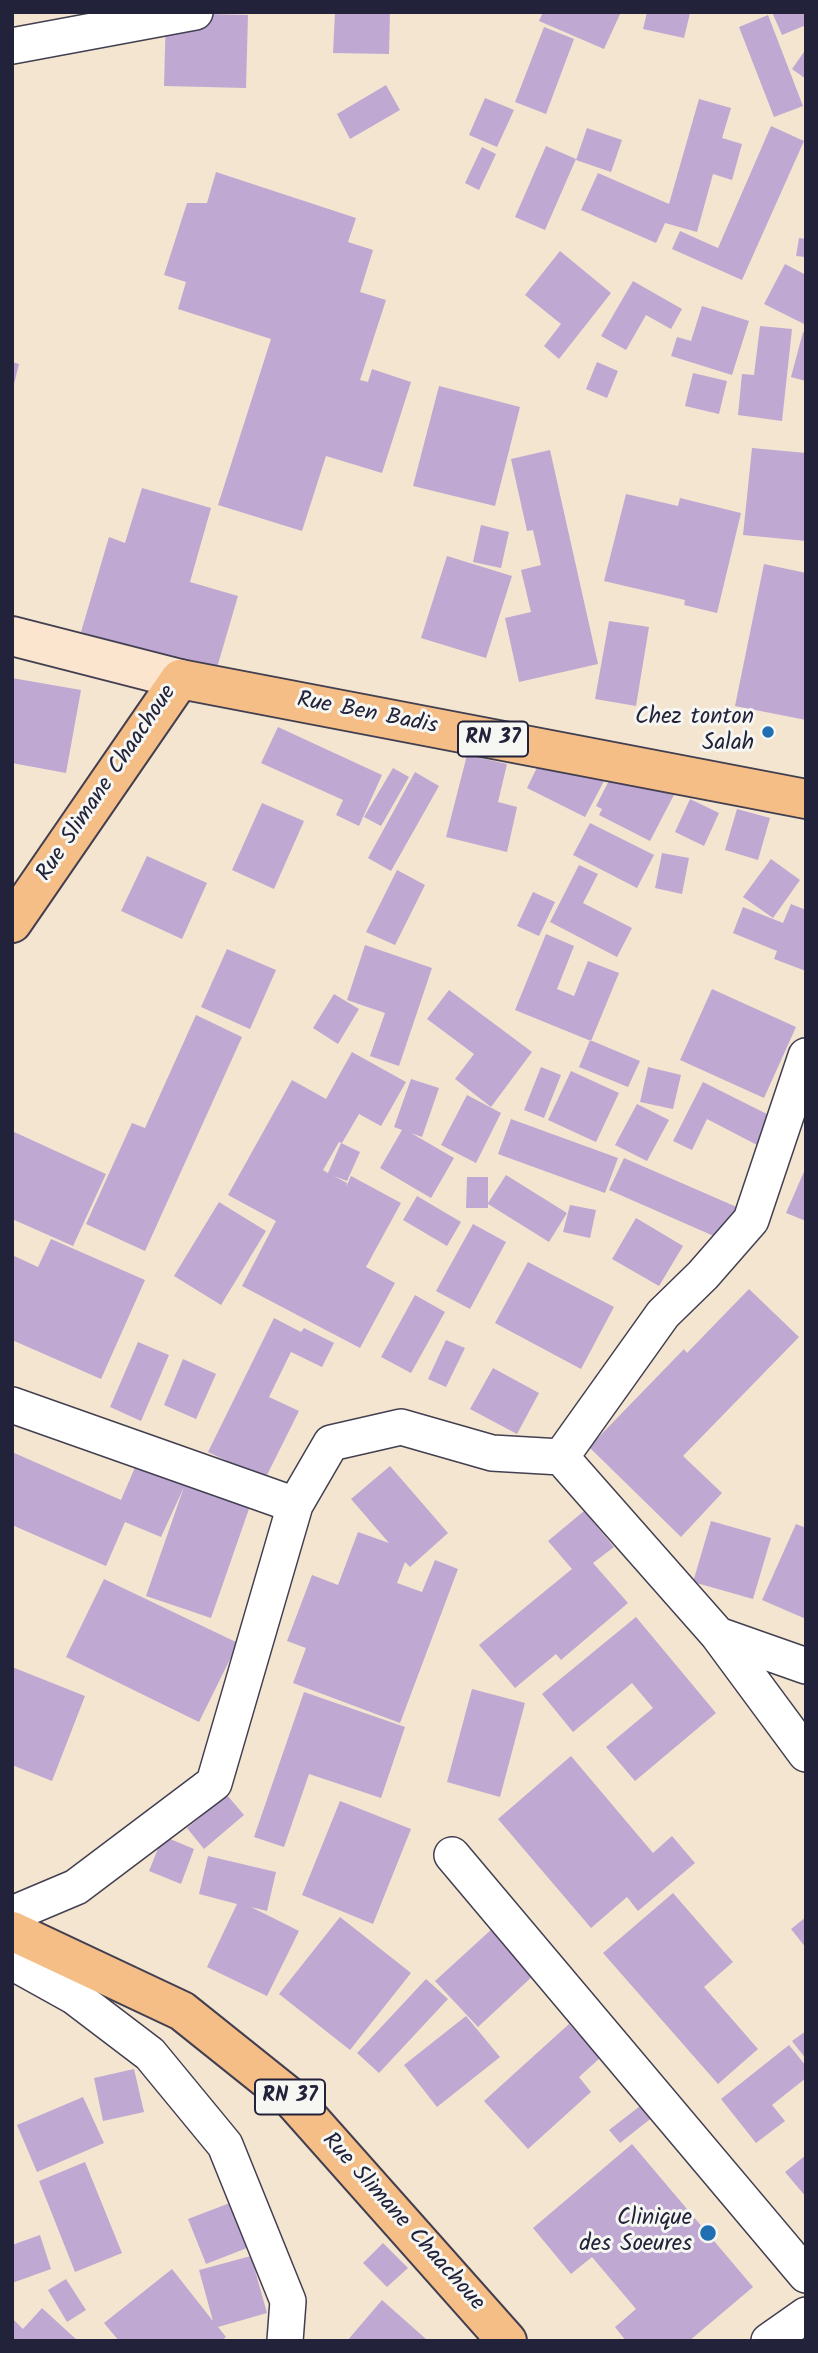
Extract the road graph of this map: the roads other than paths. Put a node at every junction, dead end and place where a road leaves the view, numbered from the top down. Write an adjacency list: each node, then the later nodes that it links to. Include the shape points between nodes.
1 (195, 12): 2 (street)
2 (12, 46)
3 (12, 636): 4 (street, Rue Ben Badis)
4 (180, 679): 5 (main road, Rue Ben Badis / RN 37); 6 (main road, Rue Slimane Chaachoue)
5 (806, 799)
6 (12, 923)
7 (806, 1056): 9 (street, via 751,1220 663,1314)
8 (12, 1405): 10 (street)
9 (561, 1457): 10 (street, via 492,1453 401,1427 331,1443); 11 (street)
10 (295, 1505): 15 (street, via 214,1783 76,1887)
11 (718, 1635): 12 (street); 13 (street)
12 (806, 1666)
13 (806, 1754)
14 (452, 1855): 18 (street)
15 (12, 1913)
16 (12, 1931): 21 (main road, Rue Slimane Chaachoue / RN 37, via 182,2011 292,2099)
17 (12, 1962): 20 (street, via 75,1997 150,2054 225,2145 288,2301)
18 (806, 2275)
19 (806, 2315): 22 (street)
20 (285, 2341)
21 (507, 2341)
22 (769, 2341)

